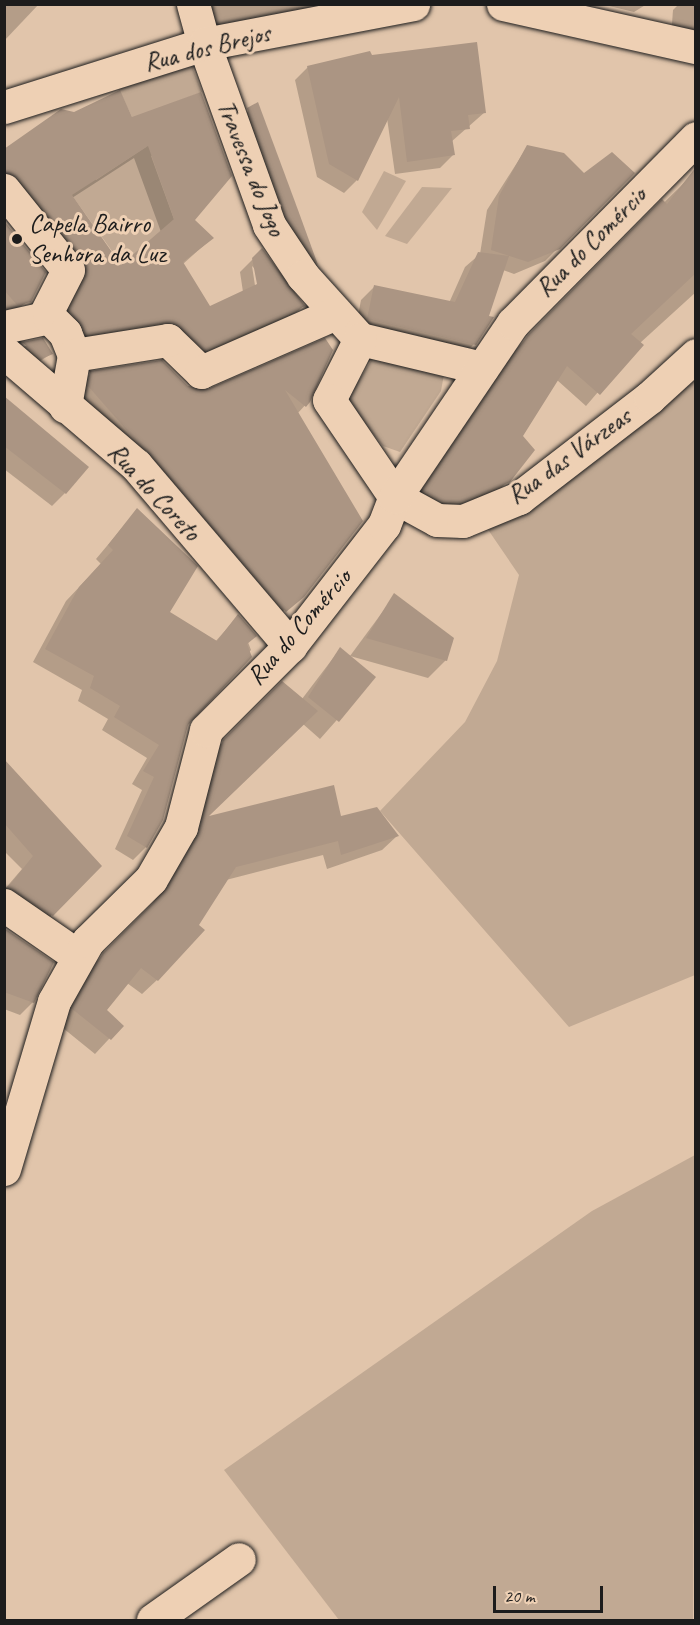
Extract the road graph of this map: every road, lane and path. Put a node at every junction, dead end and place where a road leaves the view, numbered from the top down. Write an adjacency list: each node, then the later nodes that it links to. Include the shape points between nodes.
1 (193, 4): 4 (street, Travessa do Jogo)
2 (413, 4): 4 (street, Rua dos Brejos)
3 (503, 4): 5 (street)
4 (204, 44): 6 (street, Rua dos Brejos); 9 (street, Travessa do Jogo, via 243,140 269,225)
5 (696, 47)
6 (4, 107)
7 (696, 138): 16 (street, Rua do Comércio, via 560,269)
8 (4, 190): 10 (street, via 68,270)
9 (334, 314): 12 (street, Travessa do Jogo); 14 (street, via 201,372 168,340)
10 (44, 317): 11 (street); 14 (street, via 65,333)
11 (4, 327)
12 (360, 339): 16 (street); 18 (street, via 329,400)
13 (4, 352): 17 (street, Rua do Coreto)
14 (74, 355): 17 (street)
15 (696, 355): 18 (street, Rua das Várzeas, via 519,498 463,521 437,520)
16 (482, 368): 18 (street, Rua do Comércio)
17 (64, 406): 19 (street, Rua do Coreto, via 136,465)
18 (395, 497): 19 (street, Rua do Comércio, via 384,525)
19 (290, 646): 21 (street, Rua do Comércio, via 206,730 182,827 151,879)
20 (4, 905): 21 (street)
21 (78, 956): 22 (street, Rua do Comércio, via 54,1001)
22 (4, 1169)
23 (239, 1559): 24 (street)
24 (153, 1620)

